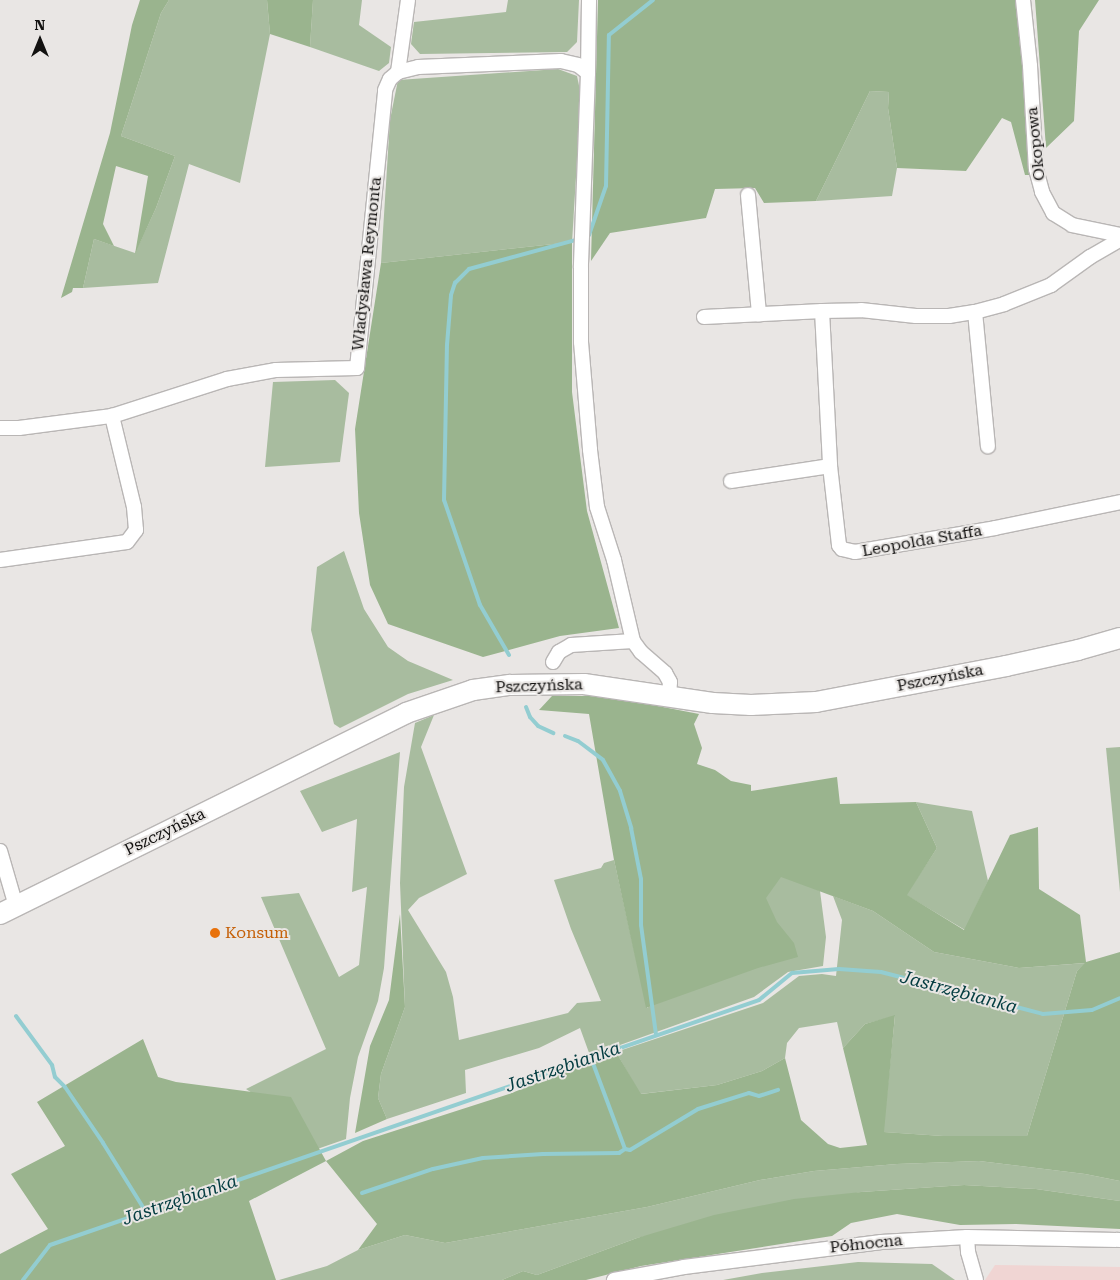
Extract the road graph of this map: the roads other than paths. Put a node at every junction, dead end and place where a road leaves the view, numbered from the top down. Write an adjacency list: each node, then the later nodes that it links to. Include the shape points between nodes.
1 (408, 0): 4 (street, Władysława Reymonta)
2 (589, 0): 5 (street)
3 (1023, 0): 7 (street, Okopowa, via 1036,169 1042,192 1053,213 1072,224)
4 (398, 72): 5 (street, via 418,67 561,61 578,65); 13 (street, Władysława Reymonta, via 385,90 357,368 276,370 227,379)
5 (588, 73): 21 (street, via 581,268 583,362 597,507 614,560)
6 (748, 195): 11 (street)
7 (1120, 235)
8 (1120, 240): 10 (street, via 1051,285)
9 (822, 311): 10 (street, via 861,310 916,316); 11 (street); 16 (street, Leopolda Staffa)
10 (975, 312): 15 (street)
11 (759, 314): 12 (street)
12 (704, 317)
13 (112, 416): 14 (street, Władysława Reymonta); 19 (street, via 134,507 136,530 127,542)
14 (0, 428)
15 (988, 446)
16 (830, 466): 17 (street); 18 (street, Leopolda Staffa, via 839,545 855,552)
17 (731, 481)
18 (1120, 502)
19 (0, 560)
20 (1120, 638): 23 (street, Pszczyńska, via 1024,662 816,702 751,705)
21 (633, 641): 22 (street, via 571,645 559,652); 23 (street, via 665,673 670,682)
22 (553, 662)
23 (669, 696): 25 (street, Pszczyńska, via 584,684 510,685 473,690 406,713)
24 (0, 851): 25 (street)
25 (8, 910)
26 (968, 1236): 27 (street, Północna); 28 (street, Północna, via 788,1252); 29 (street, via 968,1252)
27 (1120, 1240)
28 (614, 1280)
29 (976, 1280)

